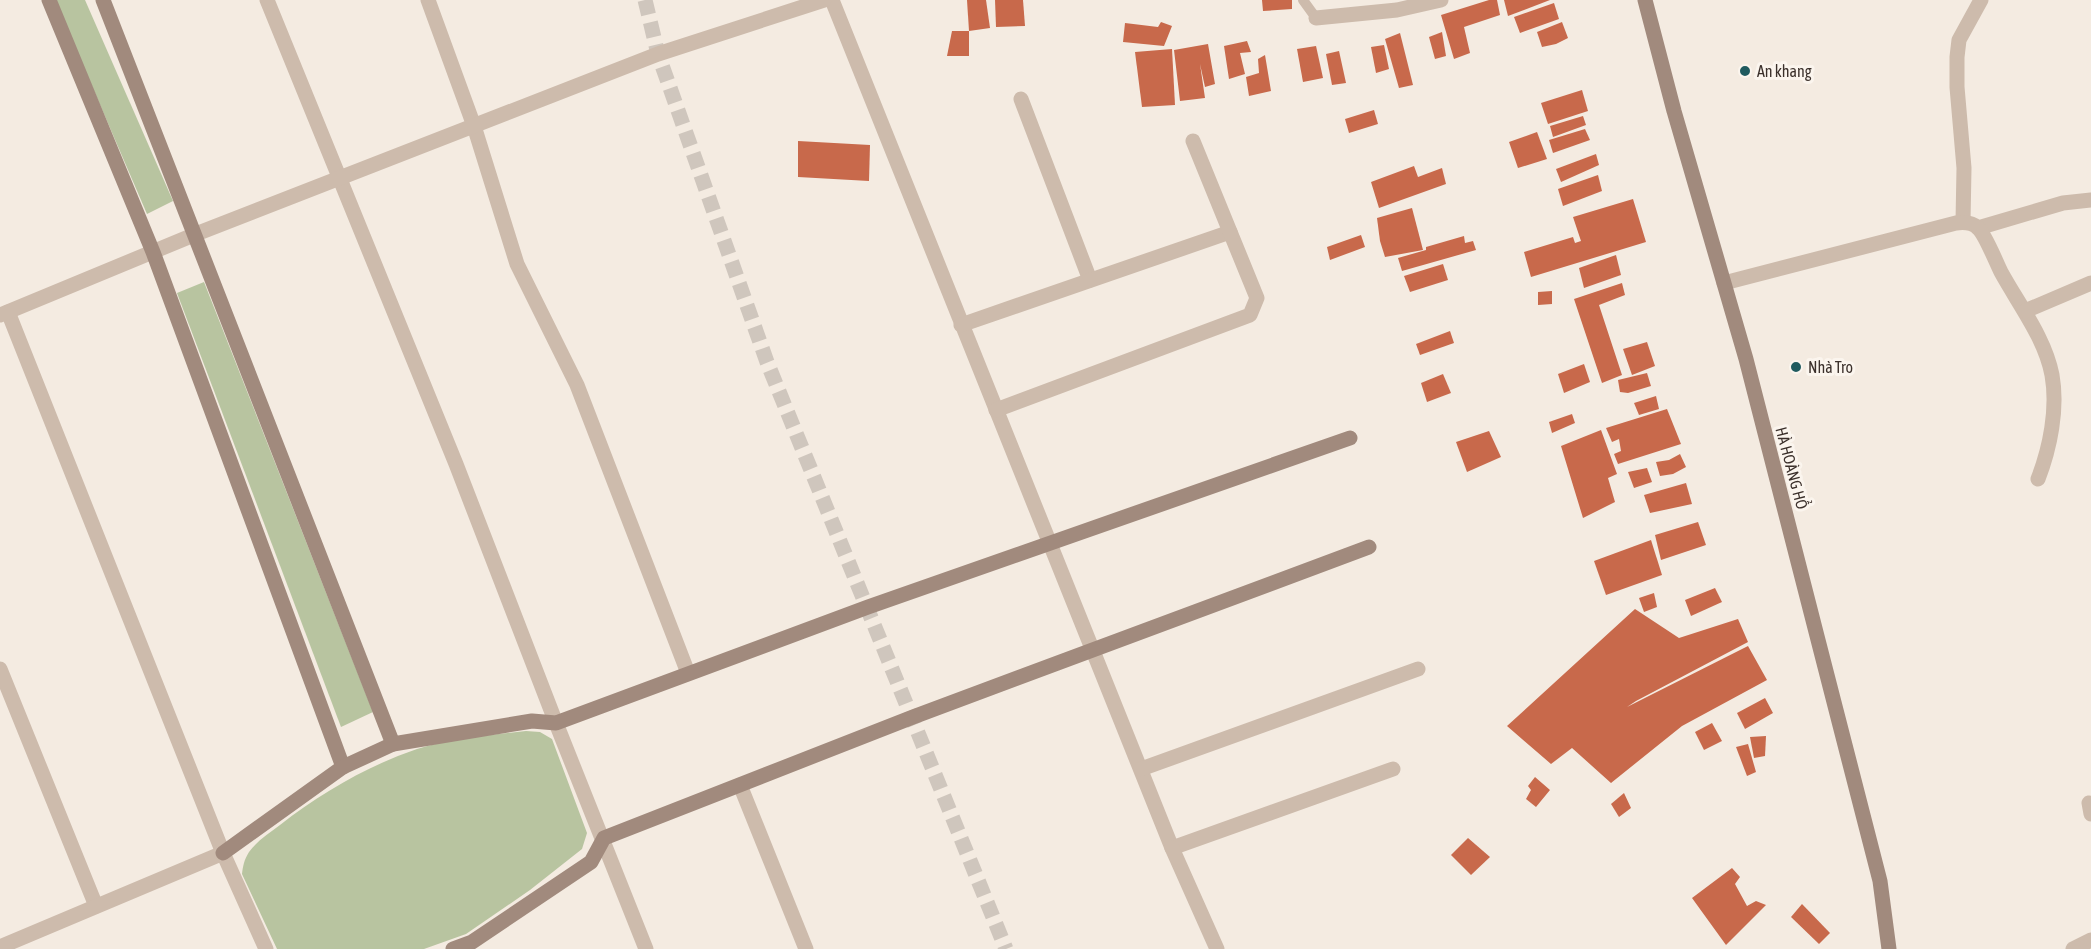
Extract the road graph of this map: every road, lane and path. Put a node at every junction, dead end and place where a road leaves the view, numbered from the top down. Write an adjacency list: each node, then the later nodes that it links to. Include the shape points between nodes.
1 (49, 0): 21 (street)
2 (104, 0): 20 (street)
3 (267, 0): 15 (street)
4 (428, 0): 13 (street)
5 (824, 0): 13 (street, via 658,54)
6 (832, 0): 27 (street)
7 (1303, 0): 11 (lane)
8 (1441, 0): 11 (street, via 1397,10)
9 (1645, 0): 23 (street, HÀ HOÀNG HỔ)
10 (1981, 0): 17 (street, via 1959,40 1957,57)
11 (1316, 18)
12 (1021, 99): 22 (street)
13 (474, 126): 15 (street); 36 (street, via 517,264 577,384)
14 (1193, 141): 19 (street)
15 (340, 178): 20 (street); 37 (street)
16 (2091, 200): 18 (street, via 2063,203)
17 (1963, 222): 18 (street); 23 (street)
18 (1978, 228): 25 (street)
19 (1230, 232): 22 (street); 28 (street, via 1257,298 1250,315)
20 (196, 234): 21 (street); 38 (street)
21 (153, 252): 26 (street); 39 (street)
22 (1090, 280): 27 (street)
23 (1724, 283): 55 (street, HÀ HOÀNG HỔ, via 1880,881)
24 (2091, 283): 25 (street)
25 (2025, 311): 30 (street, via 2049,366 2054,395 2048,453)
26 (4, 314): 45 (street)
27 (962, 325): 28 (street)
28 (996, 410): 31 (street)
29 (1350, 438): 31 (street)
30 (2038, 479)
31 (1049, 544): 33 (street); 36 (street)
32 (1369, 548): 33 (street)
33 (1091, 650): 40 (street); 42 (street)
34 (0, 669): 46 (street)
35 (1418, 669): 40 (street)
36 (688, 673): 37 (street)
37 (556, 723): 38 (street, via 532,721); 43 (street)
38 (393, 744): 39 (street)
39 (343, 767): 45 (street)
40 (1141, 769): 44 (street)
41 (1393, 769): 44 (street)
42 (740, 785): 43 (street); 53 (street)
43 (604, 838): 48 (street, via 591,862); 52 (street)
44 (1172, 848): 54 (street)
45 (223, 853): 46 (street); 50 (street)
46 (96, 906): 49 (street)
47 (2091, 940): 56 (street)
48 (474, 946): 51 (street)
49 (0, 947)
50 (266, 949)
51 (453, 949)
52 (646, 949)
53 (806, 949)
54 (1217, 949)
55 (1889, 949)
56 (2073, 949)

